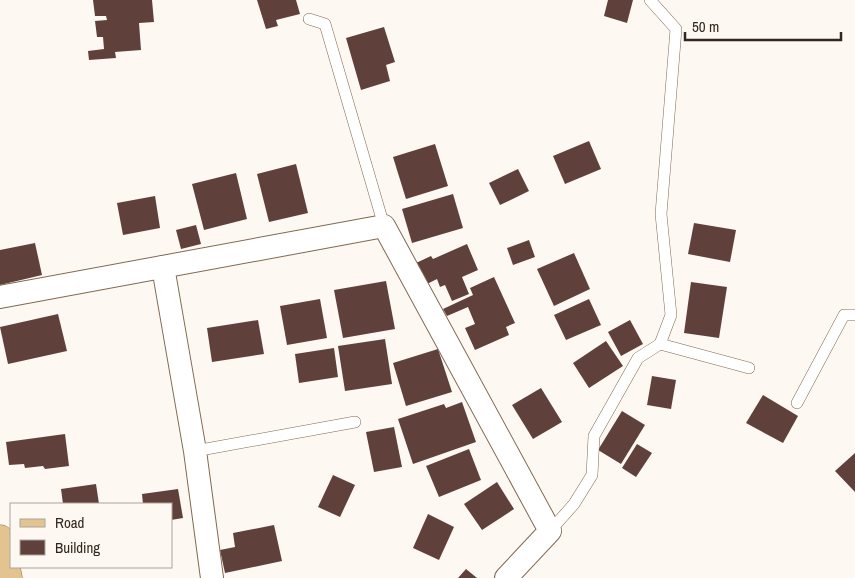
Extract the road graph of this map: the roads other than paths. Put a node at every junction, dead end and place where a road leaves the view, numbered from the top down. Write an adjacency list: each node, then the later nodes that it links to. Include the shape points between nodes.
1 (650, 0): 7 (lane, via 676,29 661,214 671,315)
2 (309, 19): 3 (lane, via 325,24)
3 (384, 226): 4 (street); 12 (street)
4 (163, 267): 5 (street); 11 (street)
5 (0, 297)
6 (855, 314): 9 (lane, via 844,315)
7 (660, 344): 8 (lane); 12 (lane, via 638,358 594,436 592,475 574,504)
8 (749, 368)
9 (797, 402)
10 (354, 422): 11 (lane)
11 (195, 451): 15 (street)
12 (550, 531): 16 (street)
13 (0, 539): 14 (main road)
14 (8, 578)
15 (212, 578)
16 (506, 578)

